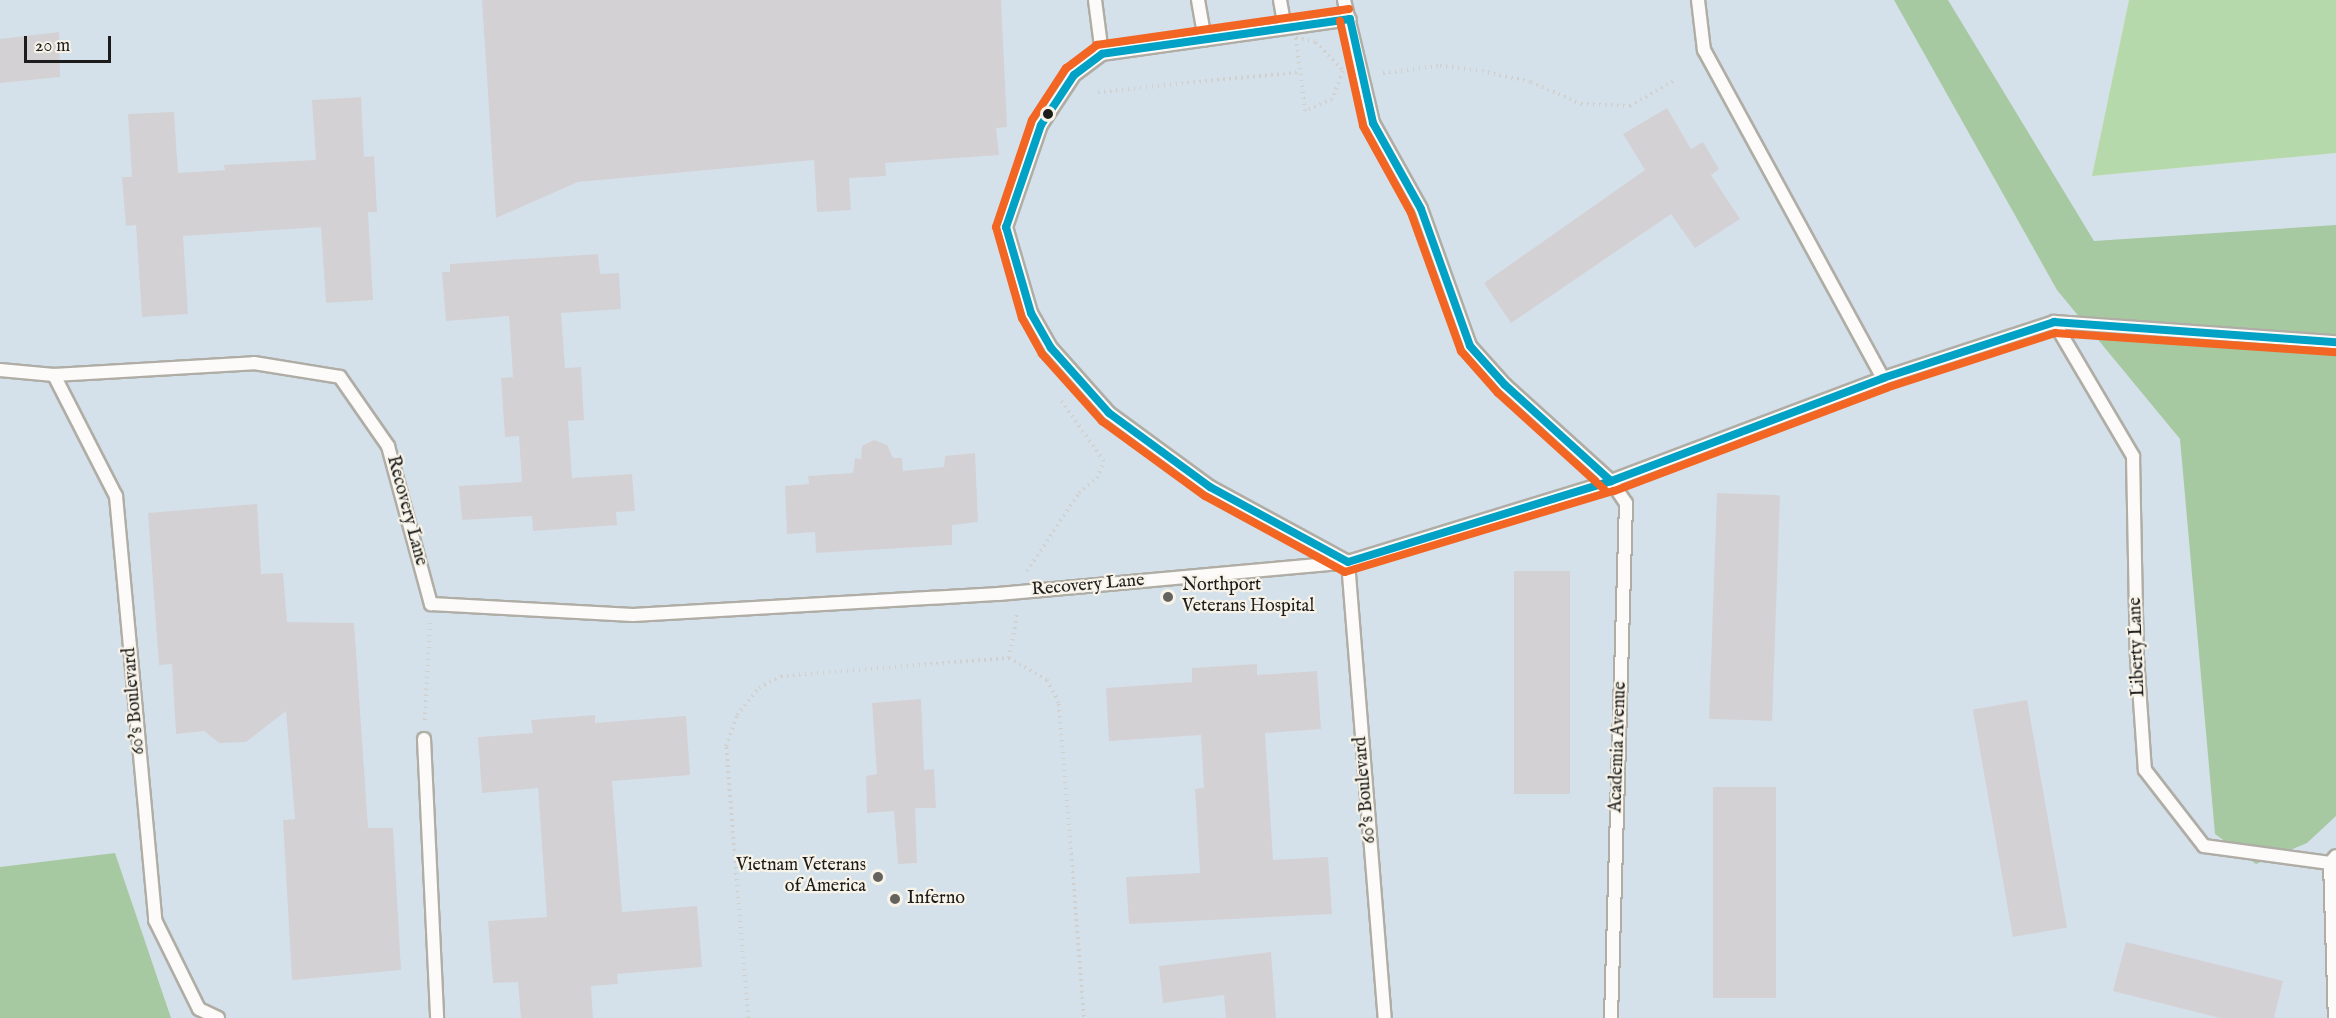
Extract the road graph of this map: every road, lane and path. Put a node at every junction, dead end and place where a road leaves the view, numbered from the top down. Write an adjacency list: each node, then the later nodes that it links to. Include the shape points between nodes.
1 (1095, 0): 9 (lane)
2 (1198, 0): 8 (lane)
3 (1280, 0): 7 (lane)
4 (1344, 0): 6 (lane, Academia Avenue)
5 (1698, 0): 18 (lane, via 1704,51)
6 (1350, 19): 7 (lane); 20 (lane, Academia Avenue, via 1373,123 1421,209 1470,346 1505,385)
7 (1285, 28): 8 (lane)
8 (1205, 39): 9 (lane)
9 (1102, 54): 21 (lane, via 1074,75 1041,124 1006,227 1021,288 1051,348 1109,412 1210,487)
10 (1300, 72): 10 (path, via 1296,38 1316,42 1343,71 1332,99 1305,111); 13 (path)
11 (1383, 73): 12 (path, via 1440,66 1482,71 1531,82 1581,104 1630,106)
12 (1673, 81)
13 (1098, 92)
14 (2054, 322): 15 (lane); 18 (lane, Recovery Lane); 26 (lane, Liberty Lane, via 2133,456 2137,657 2145,770 2204,846)
15 (2336, 342)
16 (0, 370): 17 (lane, Recovery Lane)
17 (54, 375): 23 (lane, Recovery Lane, via 254,363 340,377 388,446); 27 (lane, 60's Boulevard, via 116,496 155,920 199,1010)
18 (1883, 378): 20 (lane, Recovery Lane)
19 (1060, 399): 22 (path, via 1104,461 1097,478 1078,493 1027,570)
20 (1611, 481): 21 (lane, Recovery Lane); 32 (lane, Academia Avenue, via 1626,503)
21 (1348, 562): 22 (lane, Recovery Lane); 31 (lane, 60's Boulevard)
22 (1022, 592): 23 (lane, Recovery Lane, via 585,615); 24 (path)
23 (431, 604): 25 (path)
24 (1009, 658): 29 (path, via 781,676 759,688 737,715 726,746); 30 (path, via 1047,680 1059,704)
25 (424, 739): 28 (lane)
26 (2333, 859): 33 (lane, Liberty Lane)
27 (218, 1018)
28 (436, 1018)
29 (748, 1018)
30 (1084, 1018)
31 (1385, 1018)
32 (1611, 1018)
33 (2336, 1018)

